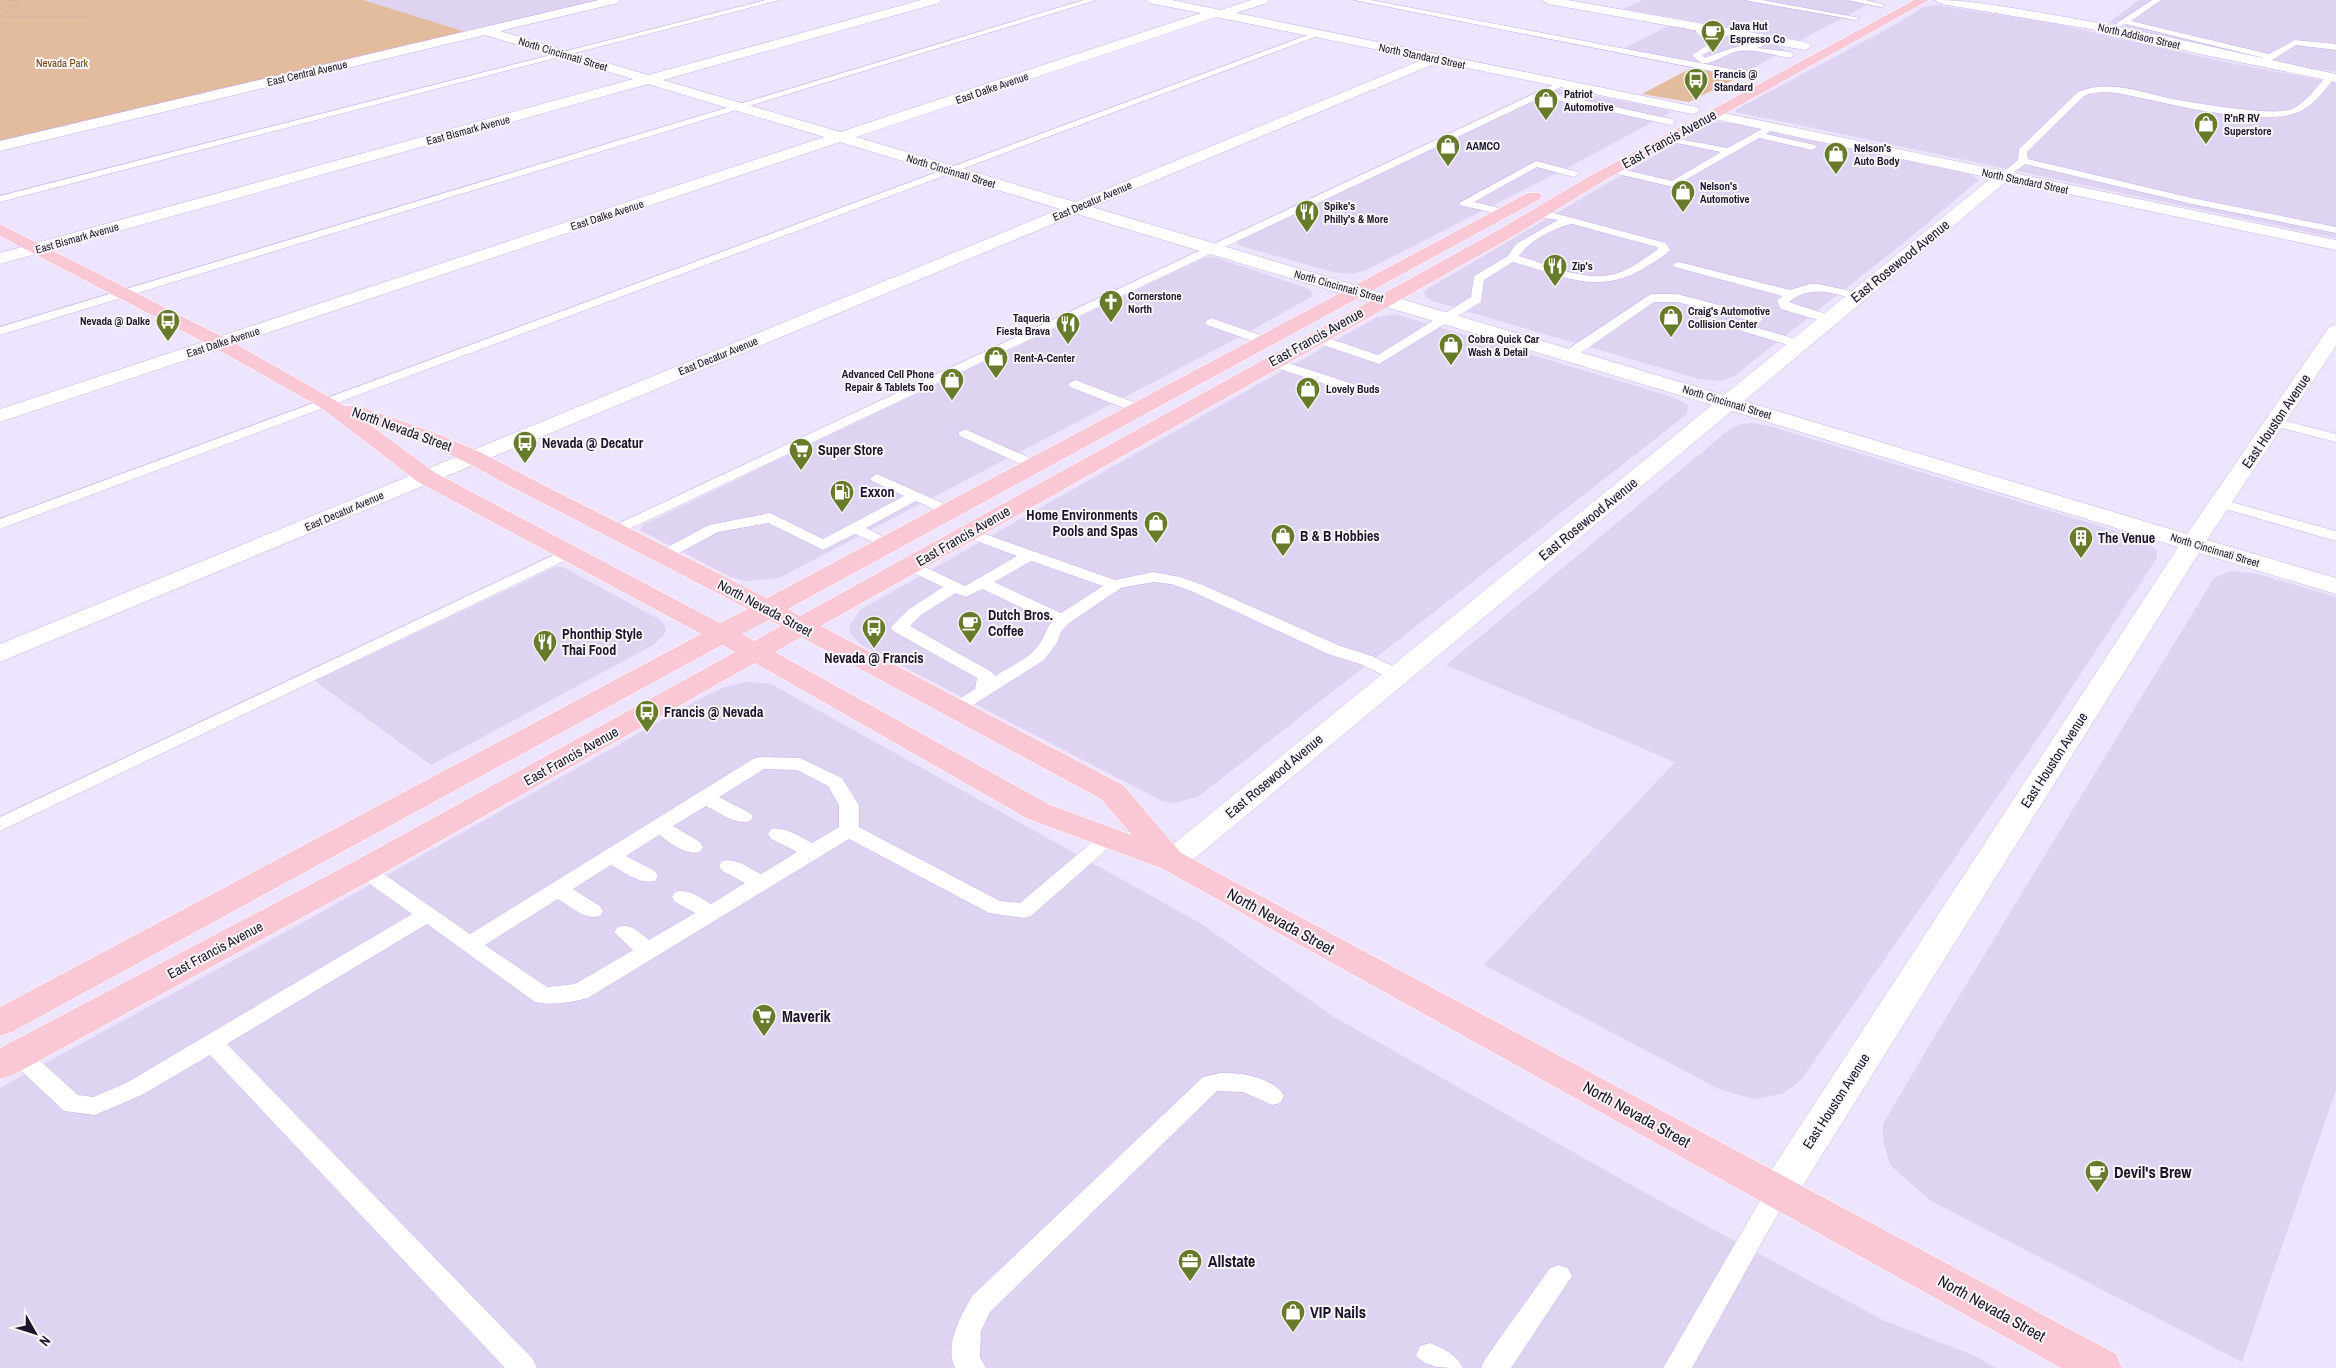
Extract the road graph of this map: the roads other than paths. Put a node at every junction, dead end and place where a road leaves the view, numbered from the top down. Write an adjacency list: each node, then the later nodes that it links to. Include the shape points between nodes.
1 (614, 0): 19 (street, East Central Avenue)
2 (775, 0): 26 (lane)
3 (935, 0): 34 (street, East Bismark Avenue)
4 (1092, 0): 40 (lane)
5 (1153, 0): 15 (street, North Standard Street)
6 (1263, 0): 15 (street, East Dalke Avenue)
7 (1358, 0): 31 (lane)
8 (1548, 0): 17 (street)
9 (1748, 0): 14 (lane)
10 (1923, 0): 42 (main road, East Francis Avenue)
11 (1941, 0): 18 (street, North Addison Street)
12 (2157, 0): 16 (lane)
13 (1885, 2): 14 (main road, East Francis Avenue)
14 (1854, 9): 25 (main road, East Francis Avenue)
15 (1218, 14): 20 (street, North Standard Street); 45 (street, East Dalke Avenue)
16 (2126, 22): 18 (lane); 28 (lane)
17 (1700, 27): 21 (street); 22 (lane, via 1700,32 1710,40)
18 (2110, 29): 28 (street, North Addison Street)
19 (486, 31): 26 (street, North Cincinnati Street); 46 (street, East Central Avenue)
20 (1319, 34): 27 (street, North Standard Street); 51 (lane)
21 (1769, 40): 24 (lane); 25 (street)
22 (1710, 46): 24 (lane); 29 (lane, via 1696,56)
23 (2336, 47): 28 (lane, via 2298,42)
24 (1744, 48): 25 (lane); 29 (lane)
25 (1798, 51): 32 (main road, East Francis Avenue)
26 (564, 54): 34 (street, North Cincinnati Street); 54 (lane)
27 (1436, 59): 35 (street, North Standard Street); 55 (street, East Decatur Avenue)
28 (2266, 60): 33 (street, North Addison Street)
29 (1704, 61): 31 (lane)
30 (2336, 64): 33 (lane)
31 (1712, 68): 32 (lane)
32 (1752, 76): 42 (main road, East Francis Avenue)
33 (2331, 77): 49 (lane, via 2322,90 2299,108 2268,115 2111,89 2090,90 2081,94 2022,151)
34 (649, 80): 40 (street, North Cincinnati Street); 63 (street, East Bismark Avenue)
35 (1562, 84): 36 (street, North Standard Street); 37 (lane)
36 (1590, 90): 38 (lane); 39 (street, North Standard Street)
37 (1541, 94): 38 (lane); 64 (lane)
38 (1569, 100): 41 (lane)
39 (1652, 102): 41 (lane); 42 (street, North Standard Street)
40 (742, 107): 45 (street, North Cincinnati Street); 69 (lane)
41 (1628, 112): 43 (lane)
42 (1703, 112): 43 (main road, East Francis Avenue); 44 (street, North Standard Street)
43 (1670, 130): 48 (lane); 50 (main road, East Francis Avenue); 52 (main road, East Francis Avenue)
44 (1764, 131): 47 (lane); 48 (lane); 53 (street, North Standard Street)
45 (842, 138): 51 (street, North Cincinnati Street); 79 (street, East Dalke Avenue)
46 (0, 146)
47 (1812, 147)
48 (1730, 151): 50 (lane, via 1673,184)
49 (2023, 161): 53 (lane); 60 (lane, via 2192,202)
50 (1613, 170): 56 (main road, East Francis Avenue)
51 (954, 171): 55 (street, North Cincinnati Street); 86 (lane)
52 (1574, 174): 58 (main road, East Francis Avenue); 58 (lane, via 1536,164 1464,202)
53 (2003, 176): 62 (street, North Standard Street); 71 (street, East Rosewood Avenue)
54 (0, 198)
55 (1076, 208): 64 (street, North Cincinnati Street); 92 (street, East Decatur Avenue)
56 (1537, 214): 57 (lane); 58 (main road, East Francis Avenue)
57 (1572, 221): 61 (lane); 65 (lane, via 1662,245 1664,250 1621,276 1609,279 1588,278)
58 (1504, 223): 61 (lane); 68 (main road, East Francis Avenue); 72 (main road, East Francis Avenue)
59 (0, 230): 63 (main road, North Nevada Street)
60 (2336, 230)
61 (1532, 240): 65 (lane, via 1520,246)
62 (2336, 245)
63 (36, 249): 66 (street, East Bismark Avenue); 69 (main road, North Nevada Street)
64 (1212, 249): 68 (street, North Cincinnati Street); 101 (lane)
65 (1512, 258): 73 (lane, via 1478,278 1477,299)
66 (0, 259)
67 (1679, 265): 70 (lane)
68 (1356, 291): 72 (street, North Cincinnati Street); 81 (main road, East Francis Avenue)
69 (126, 293): 76 (lane); 79 (main road, North Nevada Street)
70 (1790, 294): 71 (lane, via 1802,287 1820,287); 74 (lane, via 1783,300 1785,306)
71 (1857, 296): 74 (street, East Rosewood Avenue)
72 (1385, 299): 73 (street, North Cincinnati Street); 78 (main road, East Francis Avenue)
73 (1448, 317): 78 (lane, via 1379,360); 82 (street, North Cincinnati Street)
74 (1828, 319): 80 (street, East Rosewood Avenue)
75 (1211, 322): 81 (lane)
76 (0, 331)
77 (2335, 334): 89 (street, East Houston Avenue)
78 (1315, 338): 81 (main road, East Francis Avenue)
79 (220, 343): 86 (main road, North Nevada Street); 88 (street, East Dalke Avenue)
80 (1798, 344): 82 (lane, via 1746,328 1757,319 1677,298 1651,298); 85 (street, East Rosewood Avenue)
81 (1269, 351): 84 (lane); 87 (main road, East Francis Avenue); 102 (main road, East Francis Avenue)
82 (1570, 354): 85 (street, North Cincinnati Street)
83 (1075, 384): 87 (lane)
84 (1351, 388)
85 (1730, 402): 104 (street, North Cincinnati Street); 120 (street, East Rosewood Avenue)
86 (327, 403): 92 (main road, North Nevada Street, via 432,438); 94 (main road, North Nevada Street); 99 (lane)
87 (1139, 409): 93 (main road, East Francis Avenue)
88 (0, 416)
89 (2274, 422): 91 (lane); 97 (street, East Houston Avenue)
90 (964, 433): 93 (lane)
91 (2336, 438)
92 (474, 456): 94 (street, East Decatur Avenue); 101 (main road, North Nevada Street)
93 (1034, 465): 98 (main road, East Francis Avenue)
94 (426, 477): 106 (main road, North Nevada Street); 119 (street, East Decatur Avenue)
95 (877, 478): 96 (lane)
96 (915, 496): 98 (lane); 100 (lane)
97 (2220, 503): 103 (lane); 104 (street, East Houston Avenue)
98 (949, 511): 105 (main road, East Francis Avenue)
99 (0, 524)
100 (854, 528): 105 (lane); 107 (lane, via 823,545 770,518 750,520 714,528)
101 (616, 530): 107 (main road, North Nevada Street)
102 (968, 533): 108 (lane); 109 (main road, East Francis Avenue)
103 (2336, 536)
104 (2192, 543): 112 (street, North Cincinnati Street); 150 (street, East Houston Avenue)
105 (888, 544): 114 (main road, East Francis Avenue)
106 (571, 552): 117 (main road, North Nevada Street); 125 (lane)
107 (664, 555): 114 (main road, North Nevada Street)
108 (1029, 556): 110 (lane); 111 (lane)
109 (911, 566): 113 (lane); 116 (main road, East Francis Avenue)
110 (982, 583): 113 (lane, via 966,592); 115 (lane)
111 (1115, 585): 115 (lane); 120 (lane, via 1153,577 1174,580)
112 (2336, 586)
113 (954, 587): 121 (lane, via 915,612 899,627 986,676)
114 (768, 609): 116 (main road, North Nevada Street); 117 (main road, East Francis Avenue)
115 (1062, 620): 121 (lane, via 1038,656)
116 (802, 627): 118 (main road, East Francis Avenue); 122 (main road, North Nevada Street)
117 (721, 634): 118 (main road, North Nevada Street); 146 (main road, East Francis Avenue)
118 (757, 653): 129 (main road, North Nevada Street, via 1039,812); 135 (main road, East Francis Avenue)
119 (0, 654)
120 (1397, 675): 133 (street, East Rosewood Avenue)
121 (983, 691): 122 (lane)
122 (955, 709): 133 (main road, North Nevada Street, via 1112,792)
123 (704, 797): 124 (lane); 126 (lane); 127 (lane, via 760,763 800,764 835,782 849,805)
124 (743, 816)
125 (0, 825)
126 (658, 826): 130 (lane); 132 (lane)
127 (849, 830): 129 (lane, via 996,908 1024,911); 131 (lane)
128 (778, 834): 131 (lane)
129 (1111, 837): 133 (main road, North Nevada Street)
130 (693, 847)
131 (813, 852): 137 (lane)
132 (610, 856): 136 (lane); 138 (lane)
133 (1172, 861): 150 (main road, North Nevada Street)
134 (729, 866): 137 (lane)
135 (364, 870): 142 (lane); 148 (main road, East Francis Avenue)
136 (648, 876)
137 (762, 883): 141 (lane)
138 (558, 889): 140 (lane); 144 (lane)
139 (682, 896): 141 (lane)
140 (593, 910)
141 (712, 913): 145 (lane)
142 (428, 914): 144 (lane); 147 (lane)
143 (625, 932): 145 (lane)
144 (470, 944): 145 (lane, via 543,996 580,992)
145 (647, 950)
146 (0, 1023)
147 (212, 1043): 148 (lane, via 134,1089 95,1106 72,1104); 152 (lane)
148 (10, 1060)
149 (1272, 1096): 153 (lane, via 1250,1084 1229,1080 1211,1083 982,1304 968,1331 966,1362)
150 (1778, 1192): 155 (lane); 156 (main road, North Nevada Street)
151 (1559, 1276): 154 (lane)
152 (523, 1368)
153 (972, 1368)
154 (1495, 1368)
155 (1677, 1368)
156 (2101, 1368)

